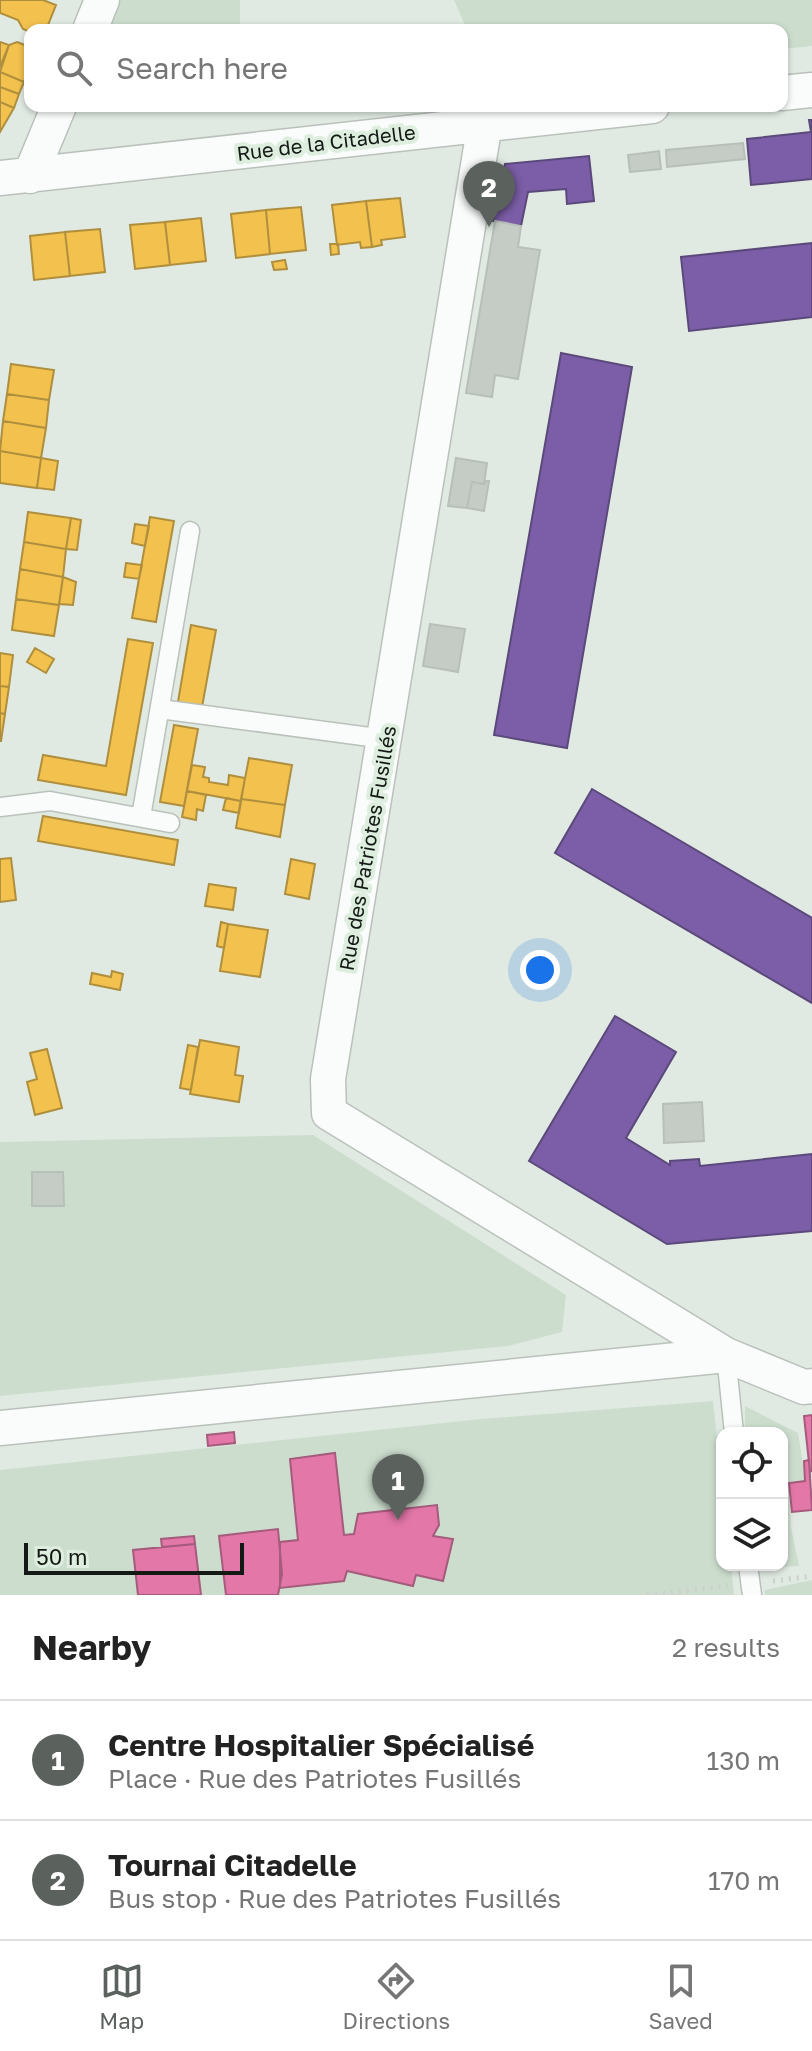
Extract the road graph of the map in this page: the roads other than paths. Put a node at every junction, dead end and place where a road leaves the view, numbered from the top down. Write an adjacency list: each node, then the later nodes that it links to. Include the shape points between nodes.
1 (102, 0): 2 (street)
2 (92, 24)
3 (812, 90): 4 (street)
4 (788, 92)
5 (55, 112): 8 (street)
6 (593, 112): 7 (street, Rue de la Citadelle)
7 (485, 123): 8 (street, Rue de la Citadelle); 11 (street, Rue des Patriotes Fusillés)
8 (15, 177)
9 (190, 531): 10 (lane)
10 (160, 709): 11 (lane); 13 (lane)
11 (385, 739): 15 (street, Rue des Patriotes Fusillés, via 328,1079 329,1113)
12 (0, 807): 13 (lane, via 50,801)
13 (141, 817): 14 (lane)
14 (170, 823)
15 (726, 1355): 16 (street, Rue des Patriotes Fusillés); 17 (lane); 18 (street, Rue des Patriotes Fusillés)
16 (812, 1386)
17 (733, 1427)
18 (0, 1428)
19 (749, 1571): 20 (lane)
20 (752, 1595)

